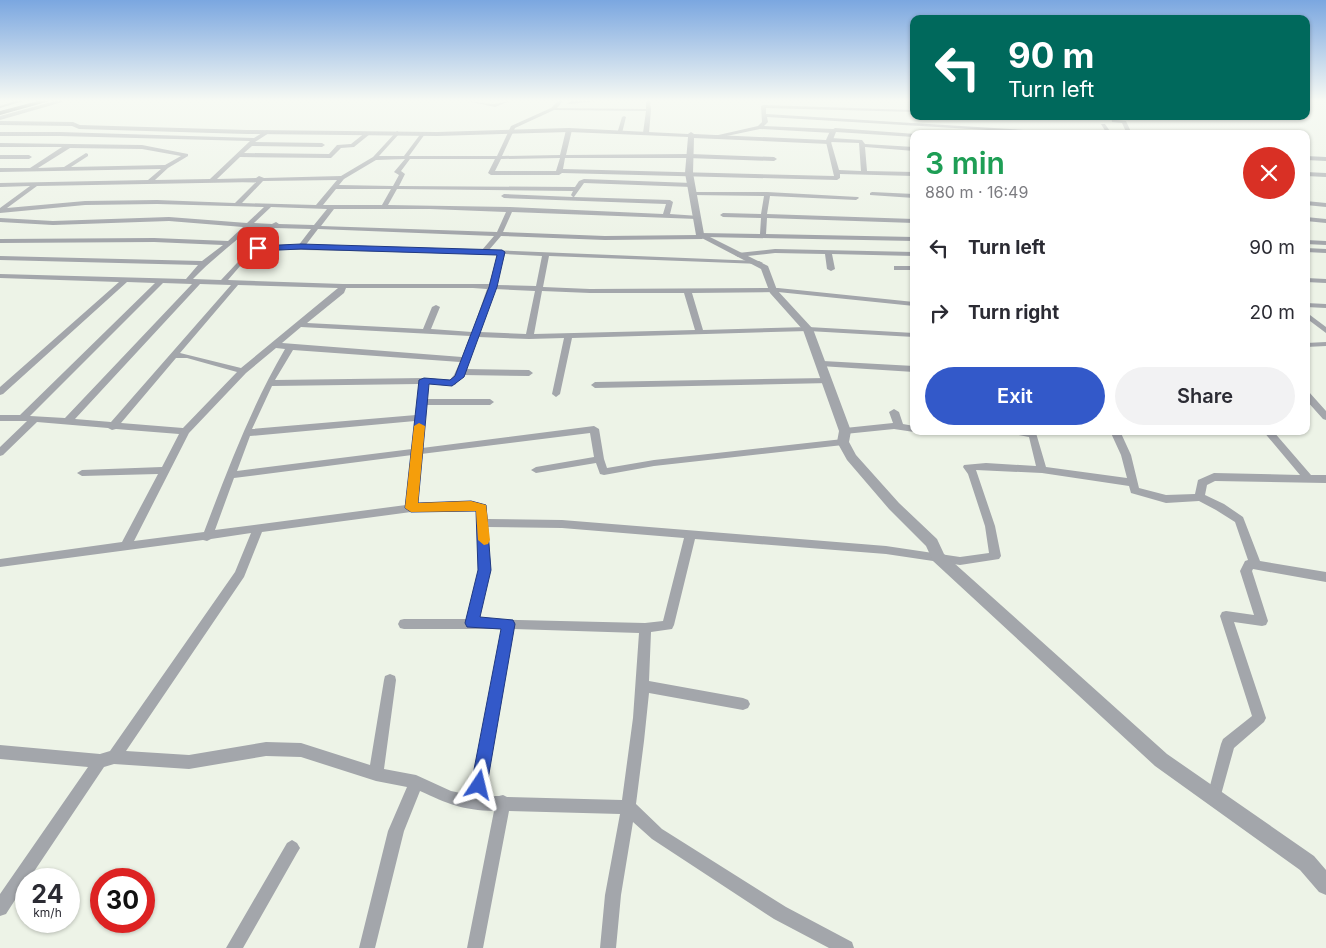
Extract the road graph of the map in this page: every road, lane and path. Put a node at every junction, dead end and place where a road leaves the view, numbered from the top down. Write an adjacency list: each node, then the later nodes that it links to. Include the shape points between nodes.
1 (70, 145): 30 (street)
2 (83, 145): 13 (street)
3 (249, 145): 16 (street)
4 (353, 145): 16 (street, via 339,146 331,156)
5 (386, 145): 23 (street)
6 (412, 145): 22 (street)
7 (503, 145): 17 (street)
8 (565, 145): 18 (street)
9 (690, 145): 19 (street)
10 (831, 145): 33 (street)
11 (862, 145): 34 (street)
12 (865, 145): 14 (street)
13 (124, 146): 28 (street, via 151,147 186,155)
14 (910, 149)
15 (86, 155): 29 (street)
16 (238, 155): 40 (street)
17 (497, 156): 18 (street); 22 (street); 32 (street, via 491,173 559,173)
18 (563, 156): 19 (street); 32 (street)
19 (690, 156): 24 (street); 41 (street)
20 (0, 157): 21 (street)
21 (29, 157)
22 (406, 157): 23 (street); 47 (street, via 408,159 397,172 402,174)
23 (374, 158): 39 (street)
24 (774, 158)
25 (1310, 158): 26 (street)
26 (1326, 159)
27 (113, 167): 28 (street); 29 (street); 42 (street)
28 (166, 167): 43 (street)
29 (65, 168): 30 (street)
30 (29, 169): 31 (street); 45 (street)
31 (0, 170)
32 (559, 170): 41 (street)
33 (837, 172): 34 (street); 41 (street, via 837,178)
34 (864, 172): 35 (street)
35 (910, 174)
36 (1310, 174): 37 (street)
37 (1326, 176)
38 (262, 177): 39 (street); 40 (street); 57 (street)
39 (342, 178): 46 (street)
40 (212, 180): 43 (street)
41 (691, 181): 49 (street, via 584,181); 50 (street); 69 (street)
42 (95, 182): 43 (street); 44 (street)
43 (149, 182)
44 (36, 184): 45 (street); 65 (street)
45 (3, 185)
46 (334, 187): 47 (street); 60 (street)
47 (394, 187): 48 (street); 62 (street)
48 (508, 188): 49 (street); 52 (street)
49 (577, 189): 54 (street)
50 (768, 194): 55 (street); 68 (street)
51 (872, 194): 53 (street)
52 (504, 196): 54 (street); 63 (street)
53 (910, 196)
54 (573, 198): 67 (street, via 670,202)
55 (856, 198)
56 (1310, 203): 58 (street)
57 (237, 204): 59 (street); 65 (street, via 102,202)
58 (1326, 205)
59 (269, 206): 60 (street); 75 (street)
60 (318, 207): 61 (street)
61 (332, 207): 62 (street); 76 (street)
62 (384, 207): 63 (street)
63 (499, 208): 64 (street)
64 (510, 209): 67 (street); 77 (street)
65 (0, 211)
66 (722, 215): 68 (street)
67 (666, 216): 69 (street)
68 (764, 216): 72 (street); 79 (street)
69 (697, 217): 78 (street)
70 (1310, 219): 73 (street)
71 (0, 220): 75 (street, via 53,223 169,219)
72 (910, 221)
73 (1326, 221)
74 (276, 224): 75 (street); 76 (street); 86 (street, via 250,247)
75 (247, 225): 83 (street)
76 (317, 227): 77 (street); 85 (street)
77 (499, 234): 78 (street, via 605,238); 91 (street)
78 (701, 236): 79 (street); 93 (street)
79 (763, 236): 80 (street)
80 (910, 239)
81 (0, 241): 83 (street)
82 (1310, 242): 84 (street)
83 (230, 243): 96 (street)
84 (1326, 243)
85 (301, 246): 86 (street); 91 (street)
86 (258, 248): 106 (street)
87 (1310, 250): 89 (street)
88 (828, 251): 93 (street); 94 (street); 100 (street)
89 (1326, 251)
90 (502, 252): 91 (street); 92 (street); 111 (street)
91 (483, 253)
92 (546, 254): 97 (street); 112 (street)
93 (738, 254): 97 (street)
94 (910, 254)
95 (0, 258): 96 (street)
96 (204, 263): 107 (street)
97 (759, 263): 114 (street, via 765,268)
98 (897, 268): 99 (street)
99 (910, 268)
100 (831, 270)
101 (0, 276): 102 (street)
102 (125, 280): 104 (street); 144 (street)
103 (1310, 280): 109 (street)
104 (161, 281): 107 (street); 152 (street)
105 (199, 281): 106 (street); 107 (street); 155 (street)
106 (224, 281): 108 (street)
107 (188, 282)
108 (237, 282): 110 (street); 133 (street)
109 (1326, 282)
110 (343, 286): 111 (street); 120 (street)
111 (493, 287): 112 (street); 125 (street)
112 (539, 288): 113 (street); 127 (street)
113 (687, 290): 114 (street); 124 (street)
114 (773, 291): 115 (street); 121 (street)
115 (910, 304)
116 (1310, 305): 117 (street)
117 (1326, 306)
118 (436, 307): 123 (street)
119 (1310, 317): 122 (street)
120 (299, 325): 123 (street); 130 (street)
121 (808, 329): 124 (street); 126 (street); 135 (street)
122 (1326, 331)
123 (426, 332): 125 (street)
124 (700, 332): 128 (street)
125 (476, 335): 127 (street); 134 (street)
126 (910, 335)
127 (529, 337): 128 (street)
128 (568, 337): 145 (street)
129 (1326, 344): 131 (street)
130 (274, 345): 132 (street); 137 (street)
131 (1310, 345)
132 (290, 347): 134 (street); 142 (street)
133 (174, 355): 137 (street); 156 (street)
134 (464, 360): 138 (street)
135 (823, 364): 136 (street); 141 (street)
136 (910, 369)
137 (243, 371): 159 (street)
138 (460, 372): 139 (street); 140 (street, via 452,383)
139 (529, 374)
140 (424, 380): 142 (street); 147 (street)
141 (827, 381): 143 (street); 164 (street)
142 (269, 383): 160 (street)
143 (595, 386)
144 (0, 392)
145 (556, 394)
146 (1310, 398): 150 (street)
147 (424, 402): 148 (street); 153 (street)
148 (490, 402)
149 (894, 412): 157 (street)
150 (1326, 416)
151 (0, 418): 152 (street)
152 (22, 418): 154 (street)
153 (420, 418): 160 (street); 165 (street)
154 (35, 419): 155 (street); 166 (street)
155 (67, 422): 156 (street)
156 (112, 427): 159 (street)
157 (899, 427): 158 (street); 164 (street)
158 (910, 428)
159 (185, 431): 168 (street)
160 (246, 433): 172 (street)
161 (1033, 435): 170 (street)
162 (1117, 435): 175 (street)
163 (1271, 435): 173 (street)
164 (844, 436): 167 (street, via 604,472); 183 (street, via 851,457 914,528 932,543)
165 (418, 451): 167 (street, via 594,429); 172 (street); 177 (street)
166 (0, 453)
167 (599, 458): 169 (street)
168 (165, 470): 171 (street); 182 (street)
169 (536, 470)
170 (1042, 470): 175 (street); 183 (street, via 968,467 973,473 990,526 995,556 960,562)
171 (82, 473)
172 (232, 474): 181 (street)
173 (1309, 479): 174 (street); 176 (street, via 1214,477 1202,482)
174 (1326, 479)
175 (1134, 483): 176 (street, via 1135,490 1142,494 1166,499)
176 (1200, 497): 185 (street, via 1239,520)
177 (411, 508): 178 (street, via 471,505 482,508); 179 (street)
178 (483, 523): 180 (street, via 562,524); 187 (street, via 485,570)
179 (258, 529): 181 (street); 195 (street, via 240,574)
180 (690, 535): 183 (street); 190 (street, via 668,625)
181 (207, 537): 182 (street)
182 (126, 546): 184 (street)
183 (938, 557): 198 (street, via 1146,747)
184 (0, 563)
185 (1256, 566): 186 (street); 198 (street, via 1249,564 1246,571 1262,621 1226,616 1259,718 1228,744)
186 (1326, 577)
187 (472, 623): 188 (street); 189 (street)
188 (404, 624)
189 (508, 624): 190 (street); 200 (street)
190 (645, 628): 192 (street)
191 (390, 680): 196 (street)
192 (644, 686): 193 (street); 201 (street)
193 (743, 704)
194 (0, 752): 195 (street)
195 (107, 759): 196 (street, via 189,762 266,749 301,750); 204 (street)
196 (376, 774): 197 (street)
197 (416, 782): 200 (street, via 450,798); 206 (street, via 396,831)
198 (1214, 797): 203 (street, via 1308,863)
199 (503, 802): 200 (street); 201 (street); 207 (street)
200 (476, 803)
201 (628, 807): 208 (street, via 609,914); 209 (street, via 657,834 780,913)
202 (292, 848): 205 (street)
203 (1326, 885)
204 (0, 908)
205 (234, 948)
206 (367, 948)
207 (475, 948)
208 (608, 948)
209 (846, 948)

